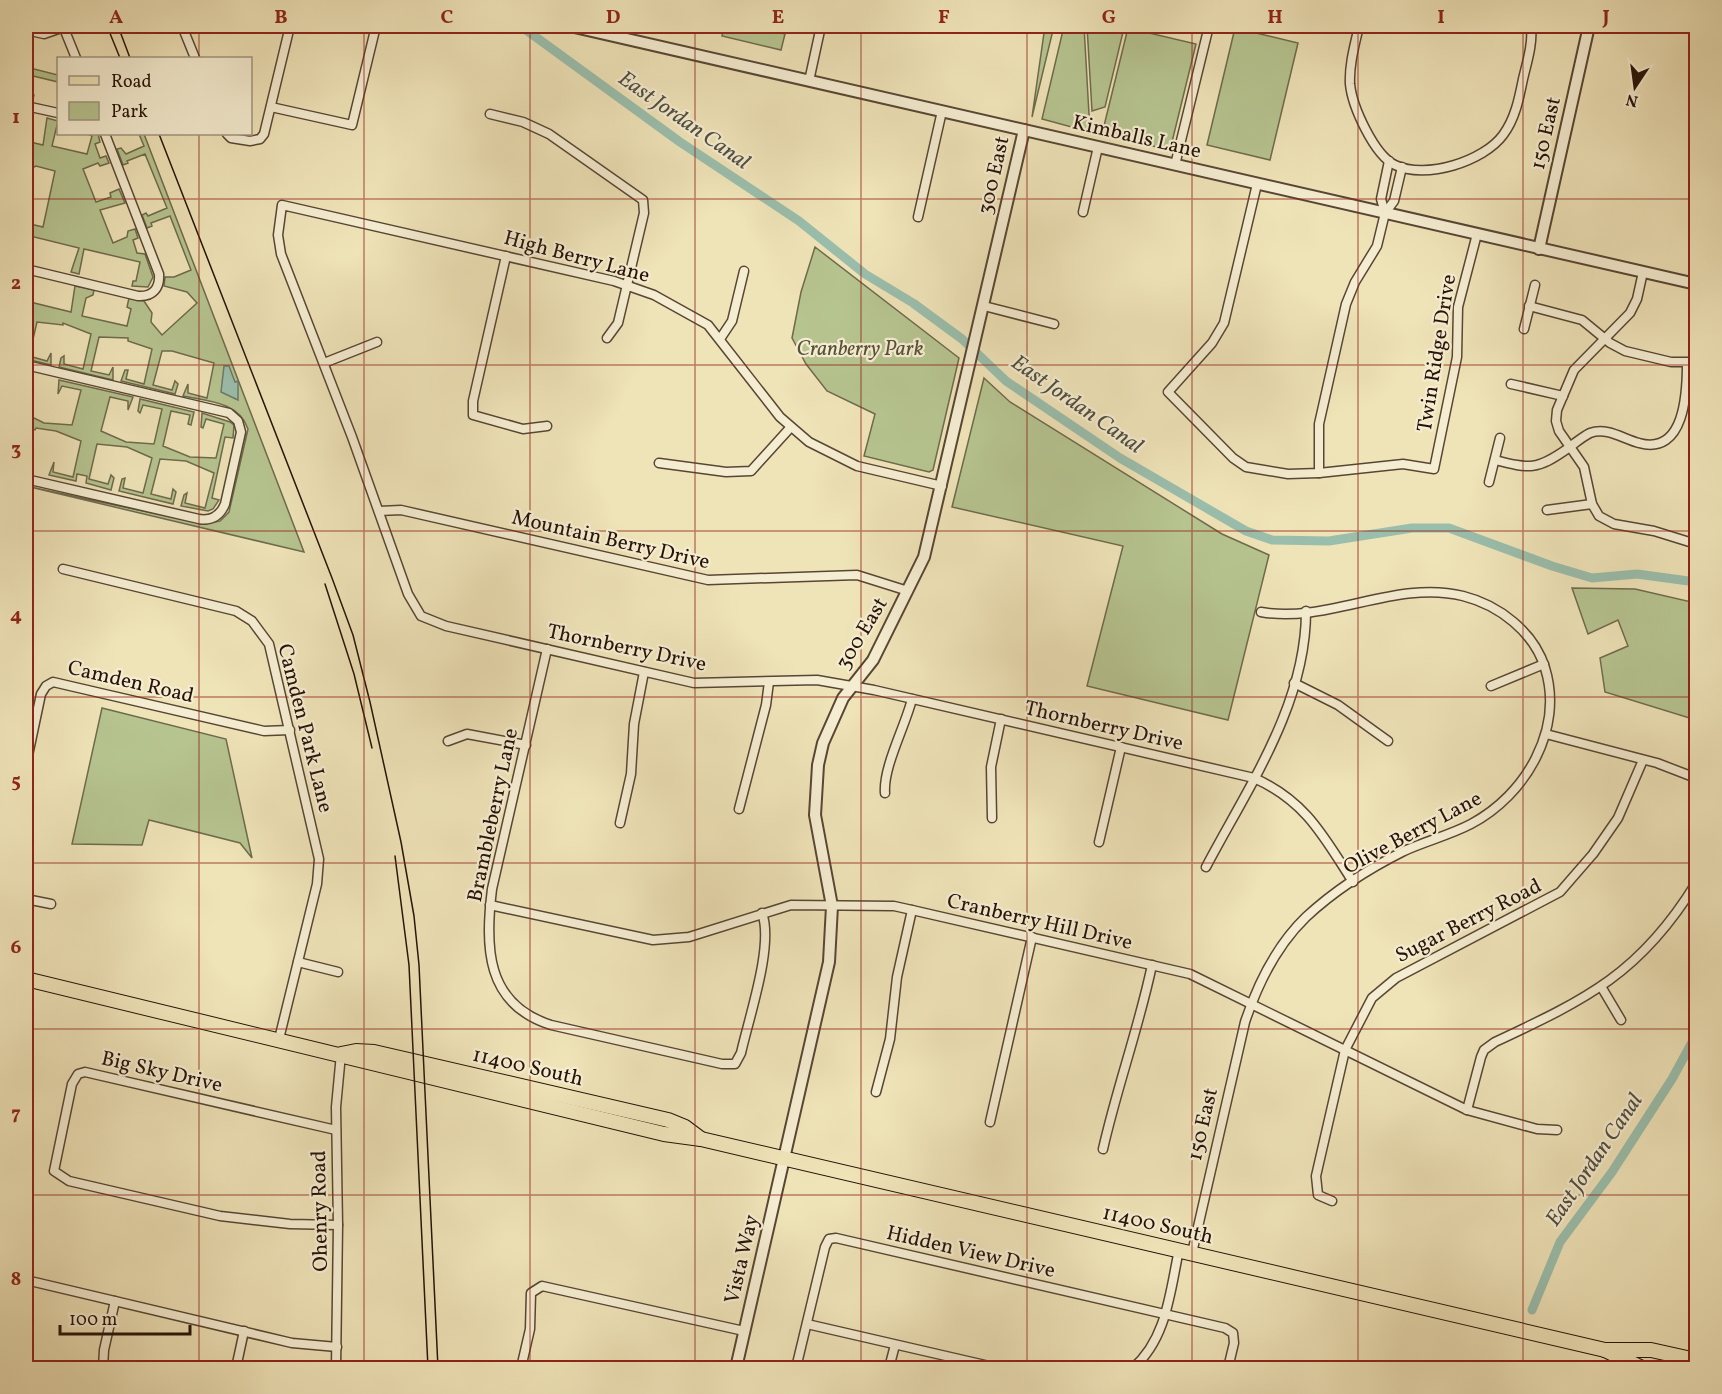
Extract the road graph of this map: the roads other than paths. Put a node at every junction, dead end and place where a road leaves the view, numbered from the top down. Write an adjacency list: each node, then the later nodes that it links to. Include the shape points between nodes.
1 (63, 26): 11 (street, via 44,34); 12 (street)
2 (182, 26): 13 (street)
3 (290, 26): 16 (street)
4 (376, 26): 16 (street, via 352,125)
5 (570, 26): 14 (street, Kimballs Lane)
6 (821, 26): 14 (street)
7 (1209, 26): 25 (street)
8 (1359, 26): 24 (street, via 1350,89 1371,139)
9 (1531, 26): 24 (street, via 1531,45 1516,109 1499,140 1461,165 1422,169)
10 (1589, 26): 32 (street, 150 East)
11 (26, 30)
12 (76, 57)
13 (195, 57)
14 (809, 81): 17 (street, Kimballs Lane)
15 (26, 106): 18 (street)
16 (272, 107): 22 (street, via 260,139 250,141)
17 (942, 111): 20 (street, Kimballs Lane); 30 (street)
18 (57, 113)
19 (490, 114): 38 (street, via 523,122 549,134 643,200)
20 (1024, 130): 23 (street, Kimballs Lane); 40 (street, 300 East)
21 (105, 135): 34 (street, via 159,274 154,292 138,296)
22 (228, 135)
23 (1098, 147): 25 (street, Kimballs Lane); 28 (street)
24 (1395, 164): 29 (street, via 1394,201); 29 (street, via 1381,199)
25 (1175, 165): 26 (street, Kimballs Lane)
26 (1257, 184): 29 (street, Kimballs Lane); 59 (street, Twin Ridge Drive, via 1224,323 1212,343 1168,392 1246,467 1288,474)
27 (282, 205): 33 (street, High Berry Lane); 48 (street, Thornberry Drive, via 278,235 281,254)
28 (1083, 212)
29 (1385, 213): 31 (street, Kimballs Lane); 59 (street, via 1377,246 1354,282 1346,304 1318,423)
30 (918, 217)
31 (1477, 234): 32 (street, Kimballs Lane); 59 (street, Twin Ridge Drive, via 1458,307 1457,357 1434,468 1403,464)
32 (1539, 249): 36 (street, Kimballs Lane)
33 (506, 255): 38 (street, High Berry Lane); 53 (street, via 472,401 473,415 523,429)
34 (26, 269)
35 (744, 271): 45 (street, via 732,321)
36 (1643, 272): 37 (street, Kimballs Lane); 46 (street, via 1633,309)
37 (1696, 284)
38 (627, 285): 44 (street, via 618,323); 45 (street, High Berry Lane, via 681,309 708,325)
39 (1535, 285): 41 (street)
40 (984, 306): 42 (street); 62 (street, 300 East)
41 (1529, 306): 43 (street); 46 (street, via 1582,320)
42 (1053, 324)
43 (1524, 329)
44 (607, 338)
45 (720, 339): 54 (street, High Berry Lane)
46 (1605, 339): 49 (street, via 1625,351); 52 (street, via 1578,366)
47 (377, 342): 48 (street)
48 (324, 363): 65 (street, Thornberry Drive)
49 (1692, 363): 56 (street, via 1682,415 1669,438 1644,444 1597,432)
50 (26, 365): 60 (street, via 225,412 236,417 241,428 225,504 216,517 199,519)
51 (1511, 384): 52 (street)
52 (1563, 396): 56 (street, via 1556,421)
53 (547, 426)
54 (790, 428): 58 (street, via 751,471 726,472); 62 (street, High Berry Lane, via 824,452 849,463)
55 (1500, 438): 57 (street)
56 (1570, 447): 57 (street, via 1536,467); 63 (street, via 1586,471)
57 (1495, 460): 61 (street)
58 (659, 463)
59 (1319, 473)
60 (26, 479)
61 (1489, 482)
62 (942, 486): 68 (street, 300 East, via 924,557)
63 (1592, 504): 64 (street); 66 (street, via 1599,516 1614,524)
64 (1547, 510)
65 (379, 512): 68 (street, Mountain Berry Drive, via 401,510 708,580 857,575); 71 (street, Thornberry Drive, via 408,594 422,616 446,626)
66 (1696, 544)
67 (63, 569): 80 (street, Camden Park Lane, via 244,615 269,644)
68 (908, 591): 76 (street, 300 East, via 873,660)
69 (1306, 611): 70 (street, Olive Berry Lane); 72 (street, Olive Berry Lane, via 1419,592 1464,596 1494,609 1518,626 1534,644); 75 (street, via 1305,637)
70 (1261, 612)
71 (547, 649): 73 (street, Thornberry Drive); 84 (street, Brambleberry Lane)
72 (1544, 664): 77 (street); 81 (street, Olive Berry Lane, via 1550,695)
73 (645, 672): 74 (street, Thornberry Drive, via 702,684); 93 (street, via 633,724 632,774)
74 (769, 682): 76 (street, Thornberry Drive, via 824,680); 91 (street)
75 (1294, 683): 83 (street, via 1338,705); 88 (street, via 1287,713)
76 (852, 686): 78 (street, Thornberry Drive); 101 (street, 300 East, via 823,743 815,795 818,840)
77 (1491, 686)
78 (912, 699): 79 (street, Thornberry Drive); 90 (street, via 886,772)
79 (1001, 719): 85 (street, Thornberry Drive); 92 (street, via 991,767)
80 (290, 730): 87 (street, Camden Road, via 264,731 53,682 41,694); 105 (street, Camden Park Lane, via 319,859)
81 (1546, 734): 86 (street); 96 (street, Olive Berry Lane, via 1520,781 1492,811 1460,830 1405,851)
82 (448, 741): 84 (street, via 467,734)
83 (1388, 741)
84 (526, 745): 100 (street, Brambleberry Lane)
85 (1120, 747): 88 (street, Thornberry Drive); 94 (street)
86 (1643, 760): 89 (street); 113 (street, Sugar Berry Road, via 1618,818 1566,886 1553,897 1387,984 1366,1006)
87 (26, 765)
88 (1254, 778): 95 (street); 96 (street, Thornberry Drive, via 1285,794 1309,815)
89 (1696, 778)
90 (885, 793)
91 (739, 809)
92 (992, 818)
93 (620, 823)
94 (1099, 842)
95 (1206, 867)
96 (1353, 882): 110 (street, Olive Berry Lane, via 1293,932 1271,962)
97 (1696, 883): 109 (street, via 1652,944)
98 (26, 899): 99 (street)
99 (51, 904)
100 (490, 905): 103 (street, Cranberry Hill Drive, via 654,940 688,937); 103 (street, Brambleberry Lane, via 488,932 494,973 508,998 524,1013 551,1025 722,1064 735,1064 741,1053 765,950 766,924)
101 (832, 906): 102 (street, Cranberry Hill Drive, via 894,906); 103 (street, Cranberry Hill Drive, via 791,905); 121 (street, 300 East, via 829,962)
102 (912, 910): 104 (street, Cranberry Hill Drive); 115 (street, via 899,965 888,1050)
103 (762, 913)
104 (1032, 937): 106 (street, Cranberry Hill Drive); 117 (street)
105 (298, 962): 107 (street); 112 (street, Camden Park Lane)
106 (1152, 965): 110 (street, Cranberry Hill Drive, via 1197,976); 120 (street)
107 (338, 972)
108 (26, 979): 112 (main road, 11400 South)
109 (1602, 988): 111 (street); 116 (street, via 1484,1050)
110 (1251, 1004): 113 (street, Cranberry Hill Drive); 124 (street, 150 East)
111 (1621, 1020)
112 (279, 1039): 114 (main road, 11400 South)
113 (1346, 1050): 116 (street, Cranberry Hill Drive); 122 (street, Sugar Berry Road, via 1315,1184 1318,1195)
114 (341, 1054): 118 (street, Ohenry Road); 121 (main road, 11400 South, via 372,1065 664,1134)
115 (876, 1092)
116 (1467, 1110): 119 (street, Cranberry Hill Drive, via 1537,1129)
117 (990, 1122)
118 (336, 1130): 123 (street, Ohenry Road); 123 (street, Big Sky Drive, via 85,1072 78,1074 72,1084 54,1171 69,1181 220,1216)
119 (1557, 1130)
120 (1103, 1149)
121 (785, 1158): 124 (main road, 11400 South); 130 (street, Vista Way)
122 (1332, 1201)
123 (338, 1225): 132 (street, Ohenry Road)
124 (1185, 1252): 127 (street, 150 East); 133 (main road, 11400 South)
125 (26, 1280): 126 (street)
126 (115, 1301): 129 (street); 136 (street)
127 (1165, 1314): 128 (street, Hidden View Drive, via 836,1238 829,1239 825,1247); 144 (street, 150 East, via 1154,1343); 145 (street, Hidden View Drive, via 1233,1332)
128 (807, 1324): 131 (street); 141 (street, Hidden View Drive)
129 (244, 1331): 132 (street, via 307,1346); 137 (street)
130 (744, 1331): 139 (street, via 547,1286 531,1293 530,1329); 140 (street, Vista Way)
131 (895, 1345): 135 (street); 142 (street)
132 (337, 1347): 138 (street, Ohenry Road)
133 (1605, 1350): 134 (main road, 11400 South, via 1651,1350); 146 (main road, 11400 South)
134 (1696, 1360)
135 (984, 1367): 143 (street)
136 (103, 1368)
137 (236, 1368)
138 (336, 1368)
139 (521, 1368)
140 (735, 1368)
141 (796, 1368)
142 (890, 1368)
143 (998, 1368)
144 (1133, 1368)
145 (1228, 1368)
146 (1642, 1368)

